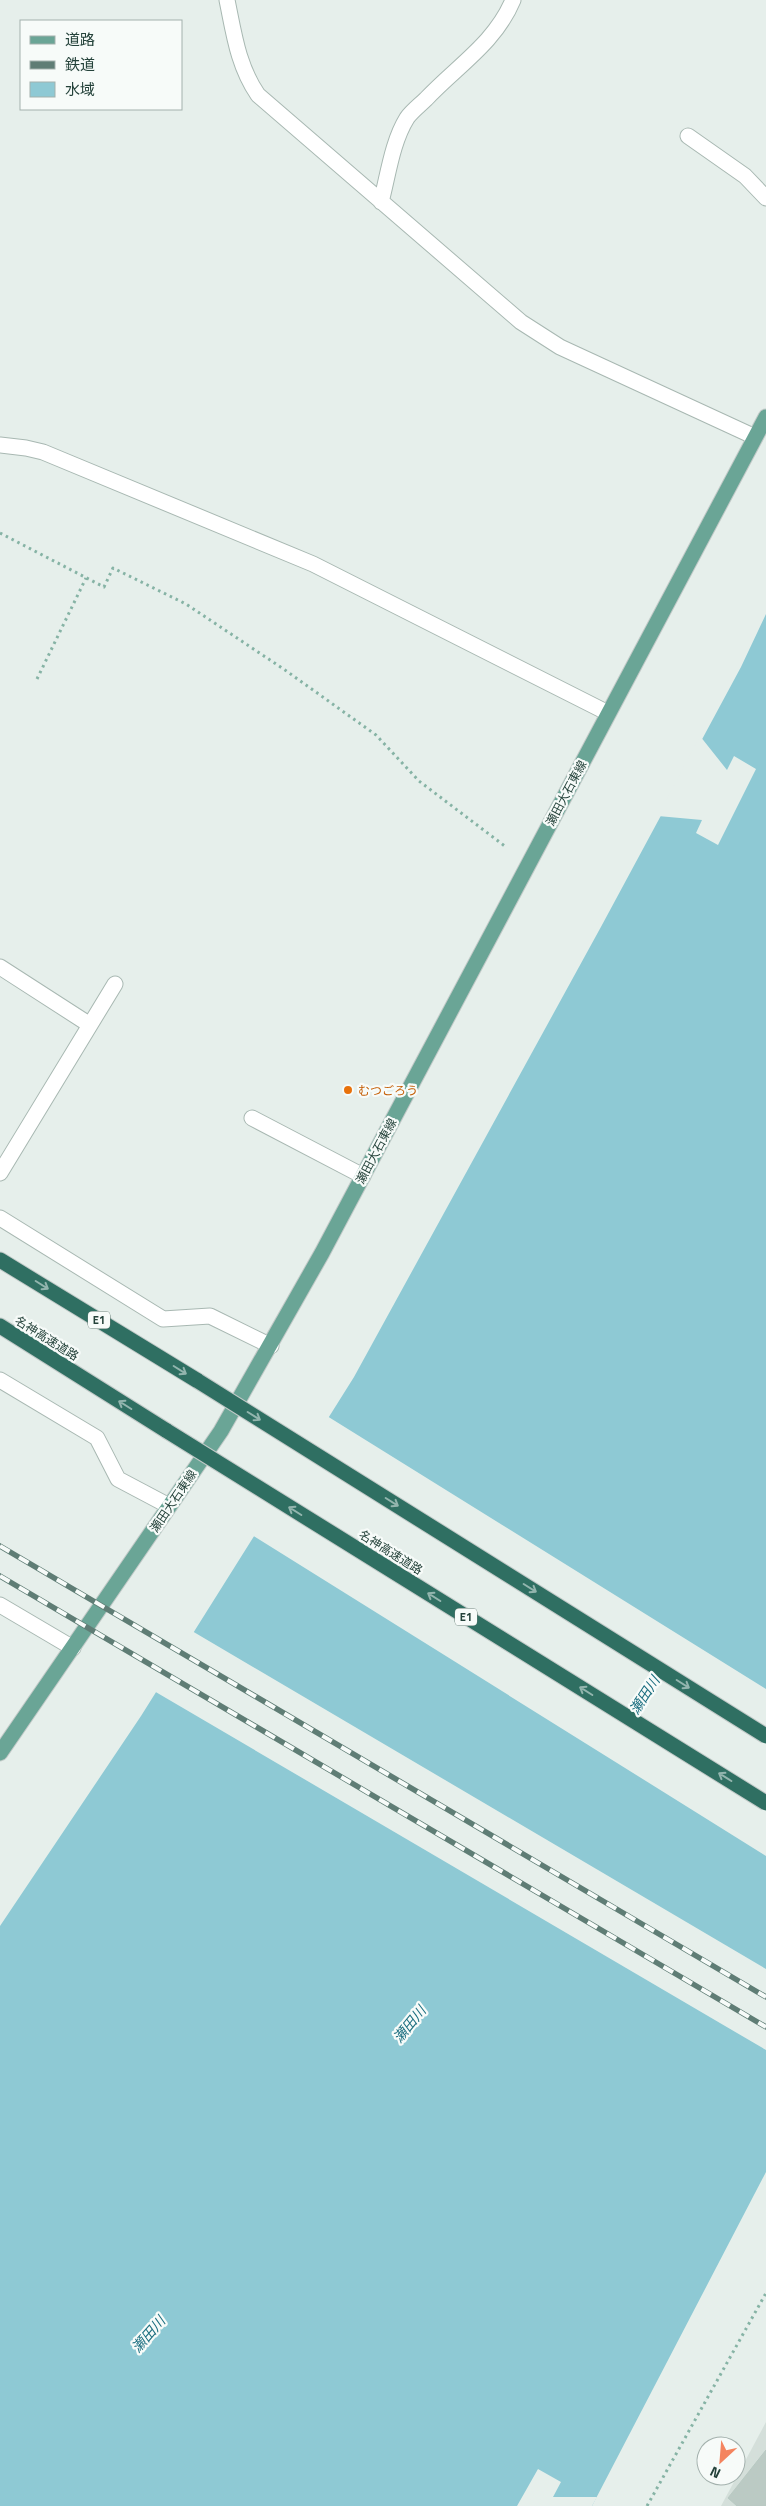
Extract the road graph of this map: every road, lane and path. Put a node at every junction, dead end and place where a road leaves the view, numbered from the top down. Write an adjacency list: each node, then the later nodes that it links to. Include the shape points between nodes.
1 (227, 0): 5 (street, via 239,60 258,95)
2 (513, 0): 5 (street, via 506,18 482,48 407,118)
3 (688, 136): 4 (street, via 745,176)
4 (766, 198)
5 (381, 202): 7 (street, via 521,322 560,347)
6 (766, 417): 7 (main road, 瀬田大石東線)
7 (755, 437): 12 (main road, 瀬田大石東線)
8 (0, 445): 12 (street, via 43,452 313,564)
9 (0, 533): 10 (path)
10 (86, 578): 11 (path); 13 (path, via 104,587 113,568 186,604 376,735 419,781 507,848)
11 (37, 679)
12 (608, 714): 13 (main road, 瀬田大石東線)
13 (531, 860): 19 (main road, 瀬田大石東線)
14 (0, 967): 16 (street)
15 (115, 984): 16 (street)
16 (90, 1025): 18 (street)
17 (252, 1118): 19 (street)
18 (0, 1173)
19 (363, 1176): 23 (main road, 瀬田大石東線)
20 (0, 1218): 23 (street, via 163,1319 210,1316)
21 (0, 1260): 28 (highway, E1, one-way to 28, bridge)
22 (1, 1327): 30 (highway, 名神高速道路 / E1, one-way to 22, bridge)
23 (270, 1346): 25 (main road, 瀬田大石東線, via 220,1431)
24 (0, 1380): 25 (street, via 97,1438 118,1479)
25 (169, 1506): 27 (main road, 瀬田大石東線)
26 (0, 1605): 27 (street)
27 (73, 1648): 29 (main road, 瀬田大石東線)
28 (766, 1736)
29 (0, 1753)
30 (766, 1803)
31 (766, 2293): 32 (path)
32 (647, 2506)

